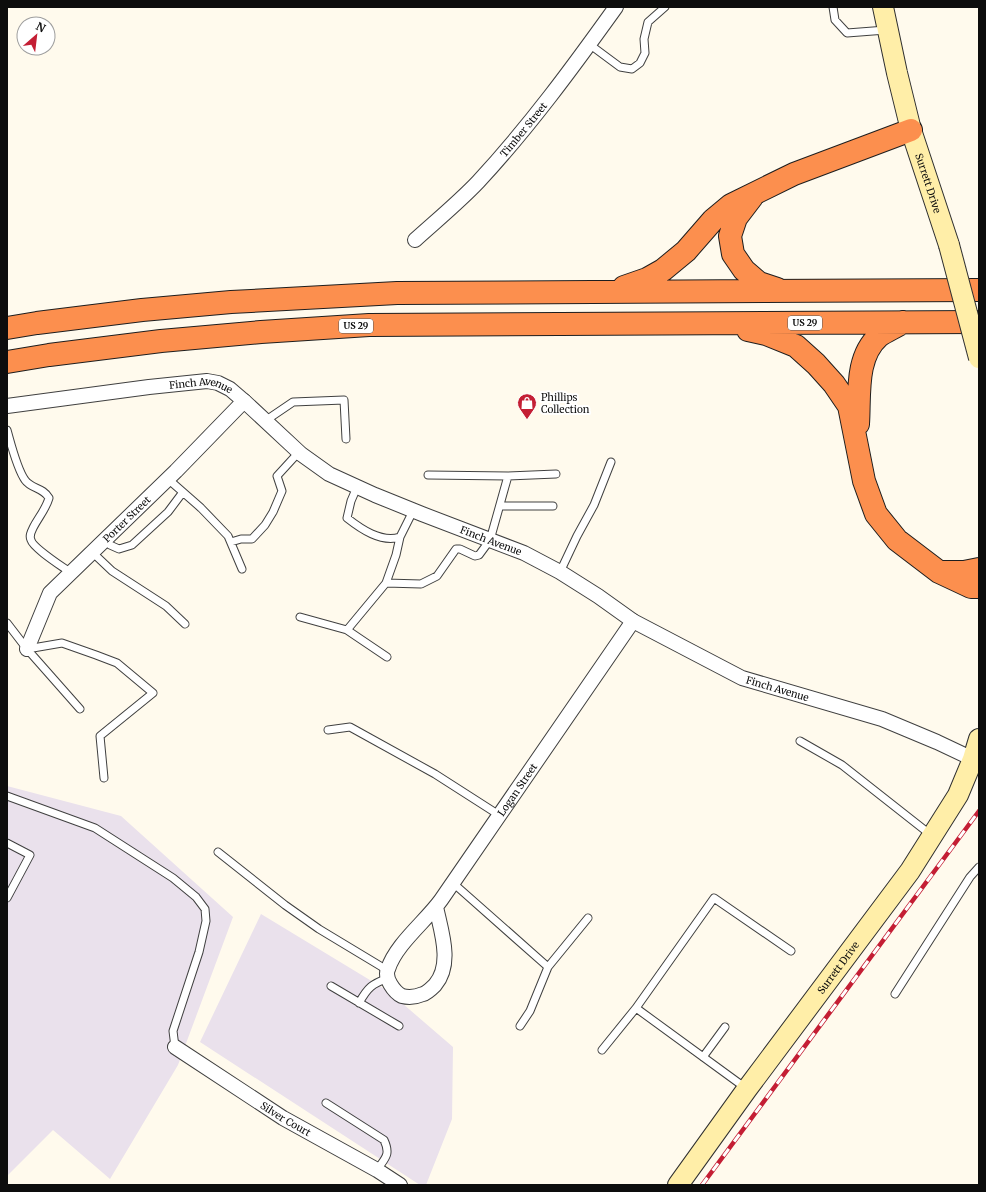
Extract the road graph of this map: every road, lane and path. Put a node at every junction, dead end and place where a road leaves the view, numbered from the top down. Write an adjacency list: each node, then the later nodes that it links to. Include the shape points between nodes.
1 (616, 7): 6 (street, Timber Street)
2 (664, 7): 6 (lane, via 648,22 644,39 645,53 640,63 632,70 620,67)
3 (833, 7): 5 (lane, via 835,20 847,33)
4 (883, 7): 5 (street, Surrett Drive)
5 (888, 30): 7 (street, Surrett Drive)
6 (589, 44): 9 (street, Timber Street, via 517,137 477,182)
7 (911, 130): 8 (highway, via 794,174); 17 (street, Surrett Drive, bridge, via 949,245)
8 (757, 192): 11 (highway, via 730,205 686,251 663,270 647,279); 12 (highway, via 736,218 730,236 733,254 744,270 759,283)
9 (415, 240)
10 (979, 290): 12 (highway)
11 (610, 292): 12 (highway); 16 (highway, via 397,293 232,302 142,310)
12 (788, 292)
13 (903, 322): 14 (highway, US 29); 15 (highway, US 29); 24 (highway, via 879,336 868,349 861,371)
14 (979, 322)
15 (708, 323): 18 (highway, US 29, via 362,326 161,341); 24 (highway, via 766,334 796,346 834,384 849,406)
16 (7, 328)
17 (979, 358)
18 (7, 362)
19 (244, 401): 20 (street, Finch Avenue, via 218,382 207,381); 21 (street, Finch Avenue); 30 (street, Porter Street)
20 (7, 406)
21 (265, 421): 23 (lane, via 293,402 344,400); 25 (street, Finch Avenue)
22 (7, 430): 45 (lane, via 24,480 46,493 49,498 33,528 31,542)
23 (346, 439)
24 (857, 447): 44 (highway, via 864,481 876,514 897,540)
25 (299, 452): 31 (street, Finch Avenue, via 329,474); 39 (lane, via 277,476 282,491 265,525 252,539)
26 (611, 462): 43 (lane, via 594,505)
27 (556, 474): 29 (lane)
28 (428, 475): 29 (lane)
29 (508, 476): 33 (lane)
30 (168, 478): 32 (lane); 37 (street, Porter Street)
31 (357, 487): 35 (street, Finch Avenue); 36 (lane, via 347,518 377,536 393,539)
32 (183, 492): 37 (lane, via 168,512 132,545 120,549 110,545); 39 (lane)
33 (500, 506): 34 (lane); 38 (lane)
34 (553, 506)
35 (414, 511): 36 (lane); 38 (street, Finch Avenue)
36 (400, 537): 46 (lane)
37 (106, 539): 40 (street, Porter Street)
38 (490, 540): 43 (street, Finch Avenue, via 524,553); 46 (lane, via 479,555 456,549 437,576 422,584)
39 (231, 542): 41 (lane)
40 (92, 552): 45 (street, Porter Street); 51 (lane, via 112,572 166,606)
41 (242, 569)
42 (979, 569): 44 (highway)
43 (560, 572): 49 (street, Finch Avenue)
44 (939, 572): 47 (highway, via 971,587)
45 (71, 573): 53 (street, Porter Street, via 50,593)
46 (386, 583): 52 (lane)
47 (979, 587)
48 (300, 617): 52 (lane)
49 (633, 621): 59 (street, Finch Avenue, via 742,678 882,719); 62 (street, Logan Street)
50 (7, 623): 53 (lane)
51 (185, 624)
52 (347, 630): 54 (lane)
53 (27, 649): 55 (lane); 60 (lane, via 62,643 117,663 153,693 100,736)
54 (387, 657)
55 (80, 708)
56 (328, 730): 62 (lane, via 350,727 435,774)
57 (979, 739): 59 (street, Surrett Drive)
58 (800, 741): 63 (lane, via 842,765)
59 (976, 761): 63 (street, Surrett Drive)
60 (104, 778)
61 (7, 796): 81 (lane, via 96,828 174,878 196,897 205,909 206,921 199,952 173,1030)
62 (499, 815): 67 (street, Logan Street)
63 (932, 836): 84 (street, Surrett Drive, via 910,871)
64 (7, 843): 68 (lane, via 30,856)
65 (218, 852): 73 (lane, via 285,905)
66 (979, 867): 75 (lane)
67 (453, 883): 69 (street, Logan Street); 72 (lane)
68 (7, 898)
69 (436, 907): 73 (street, Logan Street, via 396,954); 73 (street, via 445,954 438,980 426,993 413,998 396,992)
70 (588, 918): 72 (lane)
71 (791, 951): 77 (lane, via 714,898)
72 (548, 966): 79 (lane, via 530,1011)
73 (388, 974): 76 (lane, via 374,983)
74 (331, 986): 76 (lane)
75 (895, 994)
76 (359, 1003): 78 (lane)
77 (636, 1008): 82 (lane); 83 (lane)
78 (399, 1026)
79 (520, 1026)
80 (725, 1027): 83 (lane)
81 (175, 1047): 86 (street, Silver Court, via 283,1118)
82 (602, 1050)
83 (703, 1057): 84 (lane)
84 (747, 1089): 88 (street, Surrett Drive)
85 (326, 1103): 86 (lane, via 384,1140 388,1154)
86 (377, 1170): 87 (street, Silver Court)
87 (400, 1185)
88 (678, 1185)

